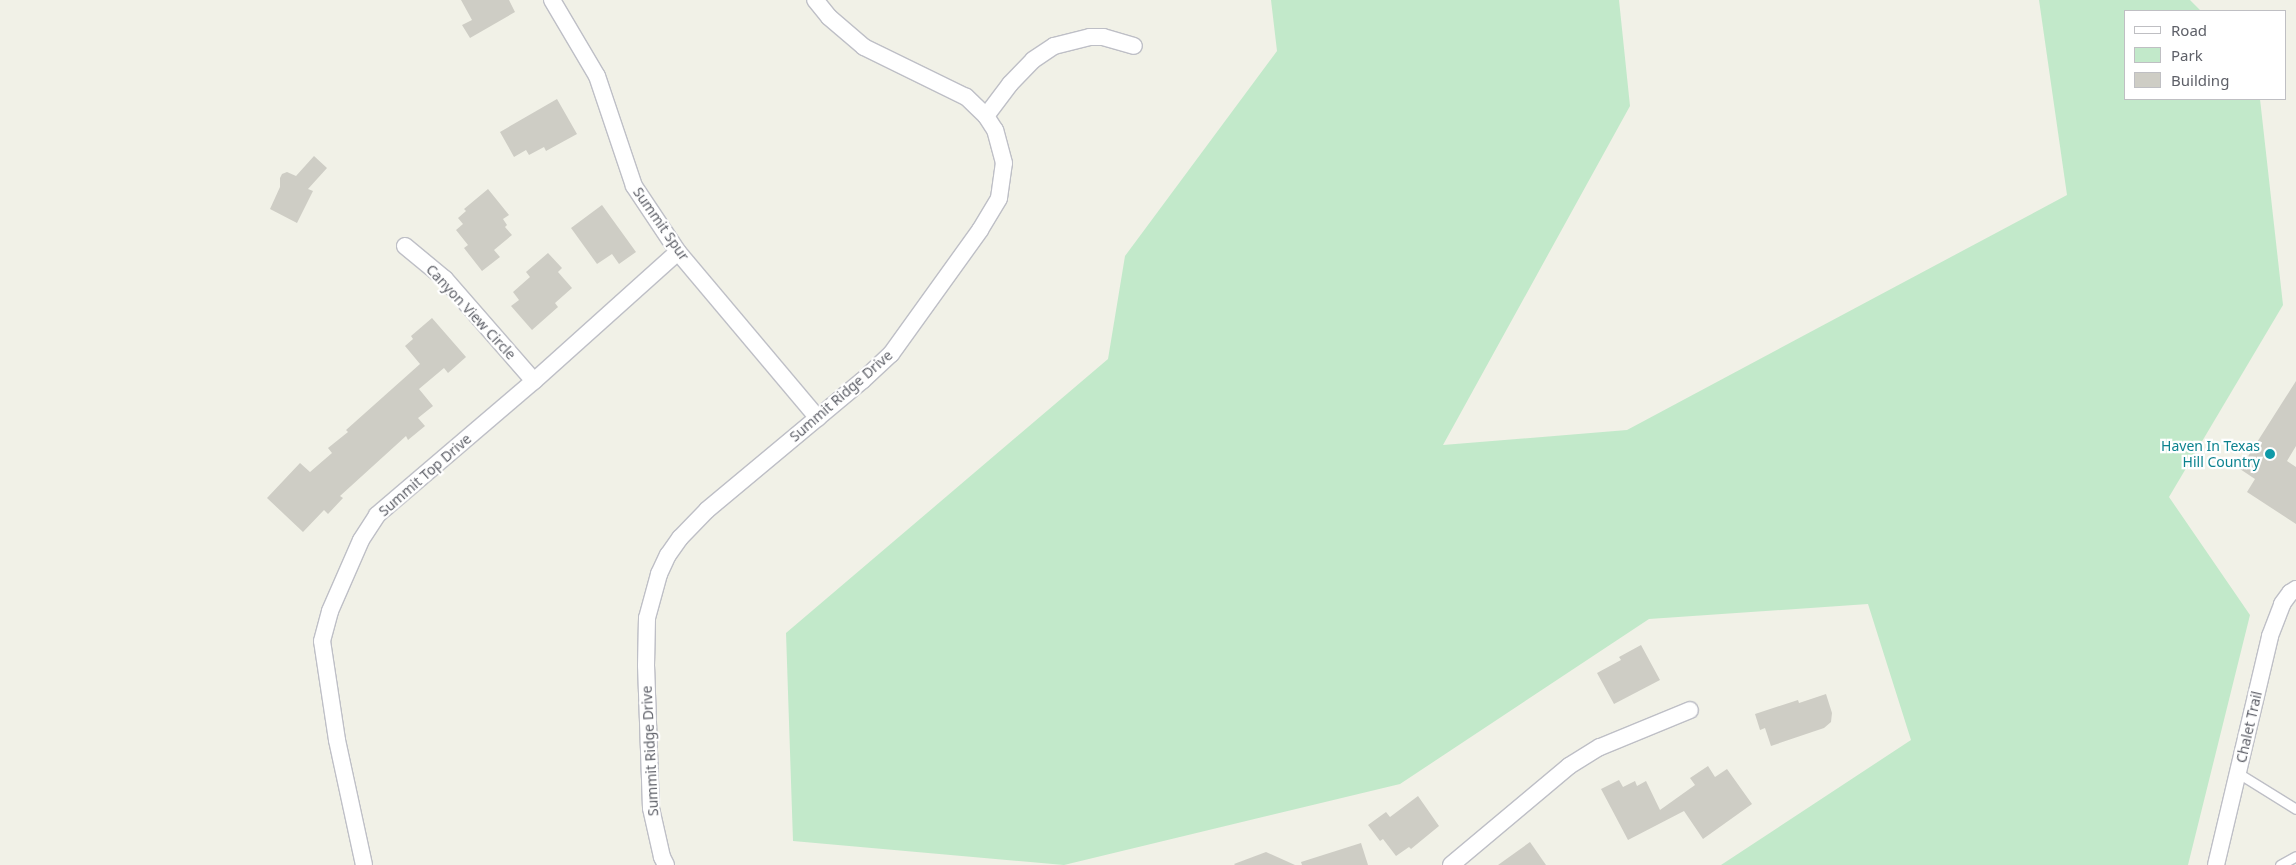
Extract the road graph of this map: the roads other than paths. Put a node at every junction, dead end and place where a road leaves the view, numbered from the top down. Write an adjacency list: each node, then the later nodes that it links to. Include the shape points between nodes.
1 (552, 0): 6 (street, Summit Spur, via 597,76 634,186)
2 (815, 0): 4 (street, Summit Ridge Drive, via 828,17 864,47 966,97)
3 (1134, 46): 4 (street, via 1103,37 1090,37 1054,46 1033,60)
4 (986, 116): 8 (street, Summit Ridge Drive, via 995,130 1004,163 999,198 980,230 891,354)
5 (405, 246): 7 (street, Canyon View Circle, via 444,279)
6 (678, 252): 7 (street, Summit Top Drive); 8 (street, Summit Spur)
7 (534, 381): 14 (street, Summit Top Drive, via 377,515 361,540 330,611 322,641 337,740)
8 (818, 418): 15 (street, Summit Ridge Drive, via 694,523 668,555 659,574 647,618 648,741 651,808)
9 (2293, 591): 11 (street, Chalet Trail, via 2270,636)
10 (1690, 710): 16 (street, via 1600,747 1569,766)
11 (2238, 773): 12 (lane); 17 (street, Chalet Trail)
12 (2296, 809)
13 (2296, 856): 18 (lane)
14 (364, 865)
15 (666, 865)
16 (1451, 865)
17 (2216, 865)
18 (2280, 865)

